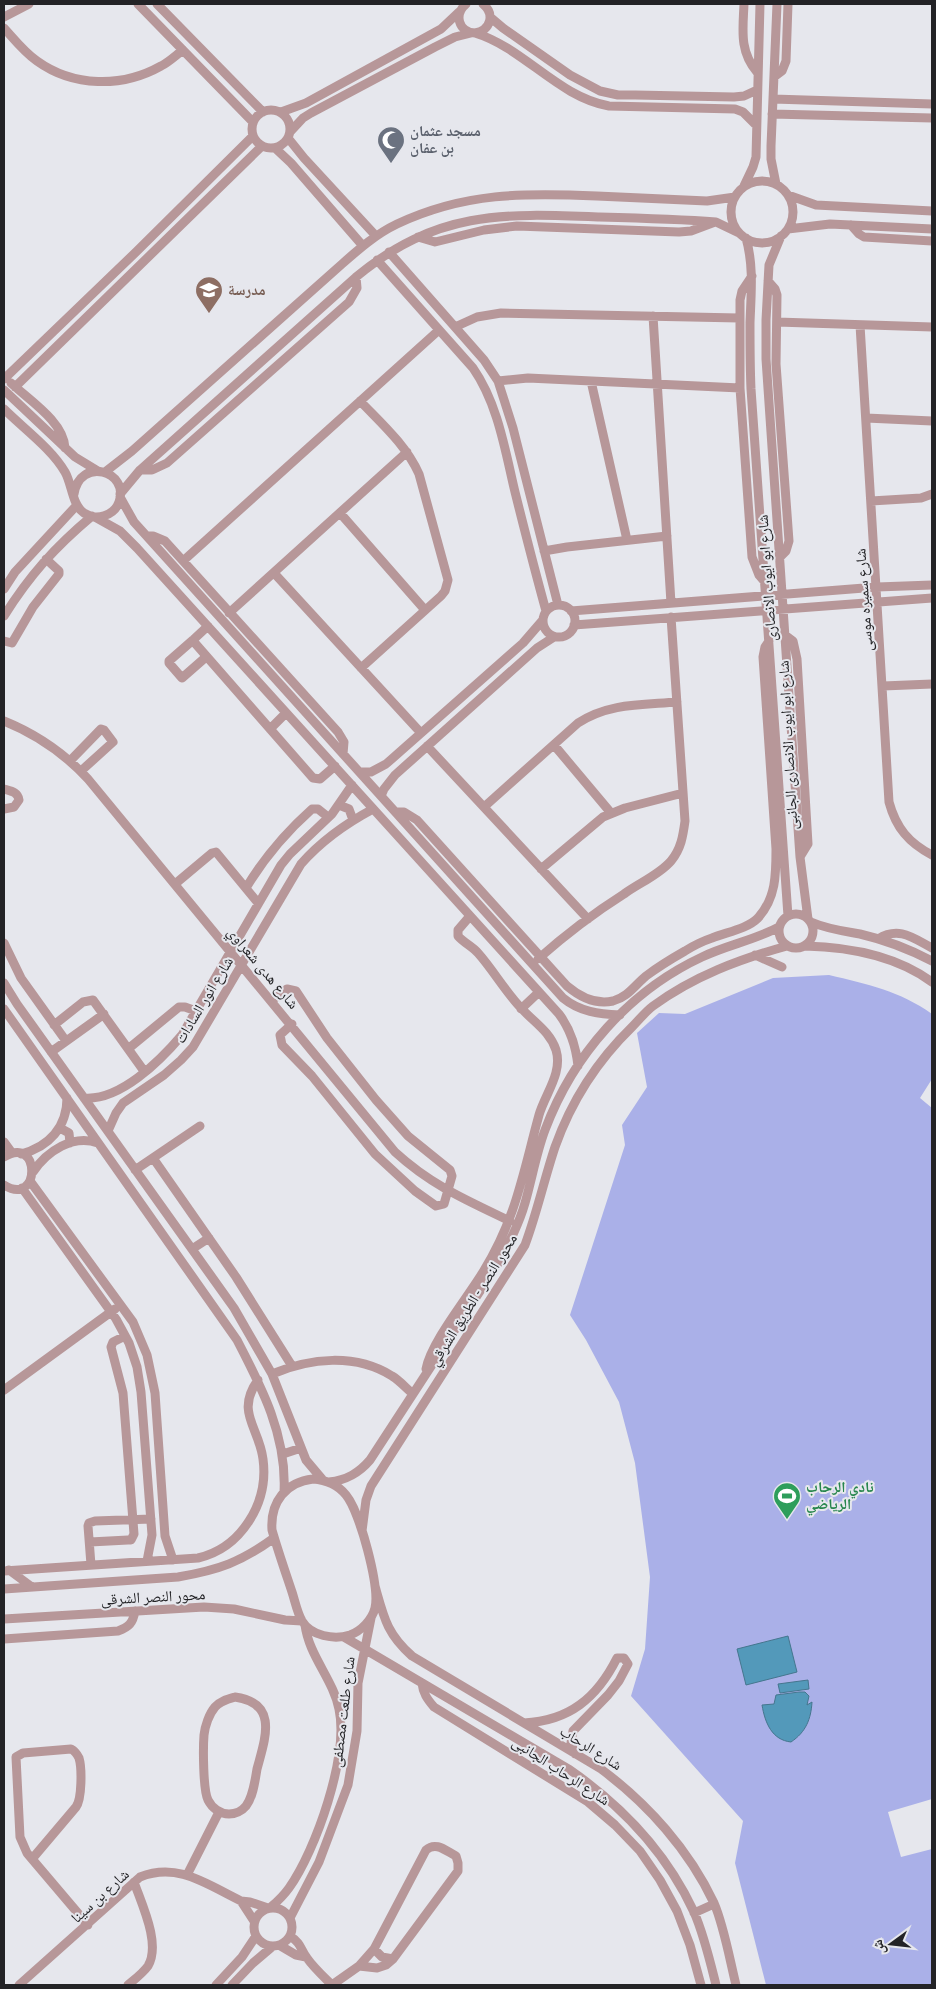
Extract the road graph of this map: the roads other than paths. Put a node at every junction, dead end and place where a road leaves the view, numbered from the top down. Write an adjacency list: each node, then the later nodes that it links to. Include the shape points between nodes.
1 (29, 4): 11 (street)
2 (138, 4): 15 (street)
3 (157, 4): 21 (street)
4 (466, 4): 10 (street)
5 (484, 4): 12 (street)
6 (744, 4): 16 (street, via 745,53)
7 (760, 4): 16 (street)
8 (777, 4): 17 (street)
9 (788, 4): 17 (street, via 786,61 782,71)
10 (459, 12): 14 (street, via 461,25); 22 (street, via 441,29 306,103)
11 (4, 17)
12 (490, 17): 14 (street, via 486,28); 18 (street, via 570,75 609,93 734,97)
13 (4, 28): 15 (street, via 36,60 59,74 85,81 112,82 141,75 163,66)
14 (473, 33): 26 (street, via 494,40 577,94 599,104 735,109); 27 (street, via 455,37 312,113 303,118)
15 (183, 50): 25 (street)
16 (757, 72): 18 (street)
17 (774, 77): 19 (street)
18 (757, 90): 26 (street)
19 (773, 99): 20 (street); 23 (street)
20 (932, 104)
21 (263, 112): 22 (street); 25 (street)
22 (281, 112): 27 (street, via 287,119)
23 (772, 114): 24 (street); 31 (street, via 771,158)
24 (932, 118)
25 (253, 122): 28 (street)
26 (756, 124): 32 (street, via 754,162)
27 (289, 135): 30 (street, via 284,144); 39 (street, via 304,158)
28 (253, 136): 29 (street); 56 (street)
29 (262, 146): 30 (street); 60 (street)
30 (275, 148): 43 (street)
31 (776, 184): 32 (street, via 762,180); 33 (street)
32 (743, 187): 34 (street)
33 (788, 195): 35 (street, via 816,205); 37 (street, via 793,213)
34 (734, 197): 39 (street, via 707,201 530,194 496,196 447,205 396,224); 40 (street, via 731,216)
35 (932, 211)
36 (851, 225): 37 (street); 38 (street); 42 (street, via 864,237)
37 (788, 228): 41 (street)
38 (932, 229)
39 (376, 236): 43 (street)
40 (743, 236): 41 (street, via 760,243); 44 (street, via 716,222 517,214 480,218 418,237); 46 (street, شارع ابو ايوب الانصارى, via 750,250)
41 (781, 236): 48 (street, شارع ابو ايوب الانصارى, via 769,265)
42 (932, 241)
43 (363, 246): 70 (street, via 128,455)
44 (389, 252): 45 (street); 53 (street)
45 (377, 260): 47 (street); 55 (street)
46 (752, 276): 50 (street, via 742,292); 86 (street, شارع ابو ايوب الانصارى, via 750,367)
47 (356, 277): 69 (street); 69 (street, via 356,288 349,302 167,463)
48 (768, 280): 51 (street, via 776,289); 82 (street, شارع ابو ايوب الانصارى, via 766,359)
49 (653, 316): 50 (street); 53 (street, via 501,313 477,317); 59 (street)
50 (739, 318): 61 (street)
51 (777, 322): 52 (street); 82 (street, via 776,364 789,540)
52 (860, 325): 54 (street); 65 (street, شارع سميره موسى)
53 (455, 327): 57 (street)
54 (932, 327)
55 (439, 330): 63 (street); 99 (street, via 473,368 488,393)
56 (4, 378): 60 (street)
57 (498, 381): 58 (street, via 528,378); 81 (street)
58 (591, 381): 59 (street); 80 (street)
59 (657, 384): 61 (street); 79 (street)
60 (15, 387): 67 (street, via 60,429)
61 (740, 388): 86 (street, via 752,557)
62 (4, 390): 67 (street)
63 (360, 401): 68 (street); 84 (street)
64 (4, 409): 71 (street, via 58,461)
65 (866, 418): 66 (street); 74 (street, شارع سميره موسى)
66 (932, 421)
67 (65, 448): 70 (street)
68 (407, 452): 76 (street); 97 (street, via 419,474 448,574 444,591)
69 (140, 470): 73 (street)
70 (101, 472): 71 (street, via 90,472 79,480); 73 (street, via 118,483)
71 (74, 494): 75 (street)
72 (932, 494): 74 (street, via 921,498)
73 (120, 496): 77 (street, via 110,514); 78 (street, via 134,522)
74 (871, 501): 88 (street, شارع سميره موسى)
75 (77, 505): 77 (street); 89 (street, via 15,572)
76 (340, 513): 85 (street); 97 (street)
77 (93, 517): 83 (street); 106 (street, via 127,538)
78 (147, 536): 84 (street, via 164,541); 121 (street)
79 (667, 536): 80 (street); 94 (street)
80 (627, 540): 81 (street)
81 (544, 551): 95 (street)
82 (779, 558): 90 (street, شارع ابو ايوب الانصارى)
83 (46, 559): 102 (street); 109 (street, via 59,574 33,607 12,644)
84 (183, 561): 101 (street)
85 (274, 573): 101 (street); 111 (street)
86 (765, 582): 91 (street, شارع ابو ايوب الانصارى)
87 (932, 585): 88 (street)
88 (877, 587): 90 (street); 93 (street, شارع سميره موسى)
89 (4, 589)
90 (782, 594): 91 (street); 96 (street, شارع ابو ايوب الانصارى)
91 (766, 595): 94 (street); 98 (street, شارع ابو ايوب الانصارى)
92 (932, 598): 93 (street)
93 (878, 601): 96 (street); 113 (street, شارع سميره موسى)
94 (671, 603): 100 (street)
95 (558, 605): 99 (street); 100 (street)
96 (783, 608): 98 (street); 147 (street, شارع ابو ايوب الانصارى, via 800,857)
97 (425, 610): 111 (street)
98 (767, 610): 103 (street); 138 (street, شارع ابو ايوب الانصارى)
99 (546, 611): 104 (street)
100 (571, 611): 105 (street)
101 (229, 613): 121 (street, via 338,732 344,742)
102 (4, 616)
103 (671, 617): 105 (street); 114 (street)
104 (542, 621): 107 (street, via 546,631); 118 (street, via 523,643)
105 (574, 625): 107 (street, via 569,634)
106 (208, 626): 108 (street); 115 (street)
107 (554, 637): 120 (street, via 531,653)
108 (193, 640): 110 (street); 110 (street, via 169,664 182,678)
109 (4, 641)
110 (206, 657): 117 (street)
111 (361, 668): 118 (street)
112 (932, 684): 113 (street)
113 (883, 686): 139 (street, شارع سميره موسى, via 892,815 906,837)
114 (677, 702): 119 (street, via 613,707 601,711 578,723); 128 (street)
115 (286, 713): 117 (street); 123 (street)
116 (4, 721): 122 (street, شارع هدى شعراوي)
117 (270, 729): 123 (street, via 313,778 320,779)
118 (421, 733): 125 (street, via 386,764 371,772)
119 (554, 745): 131 (street); 135 (street)
120 (427, 746): 129 (street, via 388,782); 131 (street)
121 (343, 754): 125 (street)
122 (70, 761): 124 (street, شارع هدى شعراوي); 124 (street, via 101,729 104,730 113,742)
123 (334, 766): 126 (street)
124 (81, 772): 141 (street, شارع هدى شعراوي)
125 (360, 772): 129 (street)
126 (352, 785): 130 (street, شارع انور السادات); 133 (street)
127 (4, 789): 132 (street, via 14,792 19,800 14,807)
128 (683, 792): 135 (street); 146 (street, via 683,838 670,862)
129 (381, 796): 134 (street)
130 (339, 806): 136 (street, شارع انور السادات); 137 (street, via 349,810)
131 (484, 807): 140 (street)
132 (4, 809)
133 (374, 809): 137 (street, شارع انور السادات); 144 (street)
134 (396, 812): 150 (street); 158 (street, via 404,812 417,820)
135 (611, 813): 140 (street, via 594,823)
136 (328, 817): 142 (street, via 318,808 312,809 274,848); 143 (street, شارع انور السادات, via 290,854)
137 (353, 820): 160 (street, شارع انور السادات, via 327,838 302,864)
138 (780, 849): 145 (street, شارع ابو ايوب الانصارى); 158 (street, via 772,895 757,919 687,949 619,999 601,1002 584,997 567,986)
139 (932, 854)
140 (541, 869): 146 (street)
141 (175, 884): 142 (street, via 216,852); 155 (street, شارع هدى شعراوي)
142 (246, 888): 143 (street)
143 (258, 903): 155 (street, شارع انور السادات)
144 (470, 916): 156 (street); 170 (street, via 458,930 458,936 479,954)
145 (788, 916): 147 (street, via 799,914); 148 (street)
146 (588, 919): 158 (street)
147 (809, 921): 149 (street); 153 (street, via 813,933)
148 (780, 927): 152 (street, via 780,938); 174 (street, محور النصر - الطريق الشرقي, via 720,948 689,963 656,984)
149 (878, 938): 154 (street, via 901,932); 159 (street)
150 (511, 942): 156 (street); 161 (street)
151 (4, 944): 176 (street, via 21,978)
152 (788, 946): 153 (street); 157 (street, محور النصر - الطريق الشرقي)
153 (805, 946): 163 (street, via 868,953 898,963)
154 (932, 948)
155 (232, 952): 160 (street, شارع هدى شعراوي); 172 (street, شارع انور السادات)
156 (503, 952): 165 (street)
157 (755, 955): 162 (street); 217 (street, محور النصر - الطريق الشرقي, via 715,970 651,1007 598,1065 564,1125 525,1245)
158 (542, 956): 161 (street)
159 (932, 961)
160 (242, 964): 167 (street, شارع هدى شعراوي); 181 (street, شارع انور السادات, via 198,1039)
161 (532, 964): 166 (street)
162 (782, 967)
163 (932, 982)
164 (4, 983): 168 (street)
165 (539, 992): 169 (street); 170 (street)
166 (563, 998): 169 (street, via 562,1003); 174 (street, via 587,1012)
167 (272, 1000): 175 (street, شارع هدى شعراوي); 182 (street, via 287,989 296,991)
168 (17, 1004): 171 (street); 180 (street)
169 (553, 1008): 183 (street, via 568,1026)
170 (521, 1009): 193 (street, via 552,1040 557,1052 558,1065 540,1113)
171 (5, 1011): 186 (street)
172 (196, 1011): 178 (street, via 179,1007); 179 (street, شارع انور السادات)
173 (104, 1014): 176 (street, via 95,1002 87,1000); 177 (street); 178 (street)
174 (620, 1014): 183 (street, محور النصر - الطريق الشرقي)
175 (292, 1024): 185 (street, شارع هدى شعراوي); 191 (street, via 280,1035 282,1045)
176 (54, 1025): 177 (street)
177 (66, 1042): 180 (street)
178 (128, 1049): 184 (street)
179 (169, 1050): 181 (street); 184 (street, شارع انور السادات)
180 (51, 1052): 187 (street)
181 (181, 1060): 192 (street, شارع انور السادات, via 123,1103)
182 (346, 1062): 185 (street); 203 (street, via 408,1136 448,1167 452,1176)
183 (578, 1066): 193 (street, محور النصر - الطريق الشرقي)
184 (144, 1071): 187 (street, شارع انور السادات, via 108,1096)
185 (332, 1074): 188 (street, شارع هدى شعراوي)
186 (66, 1098): 190 (street, via 67,1108); 196 (street)
187 (84, 1098): 192 (street)
188 (367, 1118): 191 (street); 203 (street, شارع هدى شعراوي, via 406,1162)
189 (200, 1126): 198 (street)
190 (60, 1128): 195 (street, via 69,1133); 197 (street, via 40,1146)
191 (354, 1128): 203 (street, via 386,1166 436,1206 442,1206)
192 (108, 1131): 199 (street)
193 (538, 1137): 204 (street); 212 (street, محور النصر - الطريق الشرقي, via 525,1203 508,1245)
194 (4, 1142): 197 (street)
195 (70, 1143): 196 (street, via 90,1140); 200 (street, via 48,1155)
196 (99, 1143): 213 (street, via 216,1308)
197 (12, 1155): 200 (street, via 29,1159)
198 (153, 1158): 199 (street); 205 (street)
199 (135, 1170): 206 (street)
200 (32, 1176): 202 (street); 207 (street)
201 (6, 1188): 202 (street)
202 (22, 1188): 208 (street)
203 (448, 1192): 204 (street, شارع هدى شعراوي)
204 (510, 1221): 212 (street, via 495,1253 430,1354)
205 (209, 1238): 206 (street); 210 (street)
206 (192, 1249): 211 (street, via 234,1308)
207 (122, 1305): 208 (street); 229 (street, via 140,1336 152,1374 165,1536)
208 (111, 1312): 209 (street); 214 (street)
209 (125, 1336): 218 (street, via 137,1367); 219 (street, via 113,1342 111,1347 123,1394)
210 (292, 1366): 211 (street); 215 (street, via 312,1361 354,1362 393,1376)
211 (272, 1374): 220 (street)
212 (425, 1374): 215 (street, محور النصر - الطريق الشرقي)
213 (258, 1380): 221 (street, via 278,1431); 229 (street, via 249,1393 247,1404 248,1415 260,1443 264,1468 254,1512 238,1535 220,1551 198,1558)
214 (4, 1390)
215 (412, 1394): 216 (street, محور النصر - الطريق الشرقي)
216 (403, 1407): 217 (street); 222 (street, محور النصر - الطريق الشرقي, via 364,1467 348,1478)
217 (416, 1416): 226 (street, محور النصر - الطريق الشرقي, via 371,1486)
218 (145, 1438): 219 (street); 225 (street)
219 (127, 1439): 224 (street)
220 (300, 1448): 221 (street); 222 (street, via 310,1467)
221 (283, 1454): 223 (street)
222 (326, 1480): 223 (street, محور النصر - الطريق الشرقي, via 305,1480); 226 (street, via 352,1502)
223 (284, 1492): 227 (street, شارع طلعت مصطفى, via 272,1513)
224 (133, 1519): 225 (street); 228 (street, via 131,1540); 228 (street, via 92,1522 88,1526)
225 (150, 1519): 230 (street, via 152,1539)
226 (362, 1531): 233 (street)
227 (274, 1538): 234 (street, محور النصر الشرقى, via 253,1554 204,1573); 239 (street, شارع طلعت مصطفى)
228 (90, 1542): 231 (street)
229 (173, 1560): 230 (street)
230 (147, 1561): 231 (street)
231 (91, 1565): 232 (street)
232 (6, 1570): 234 (street)
233 (375, 1586): 237 (street, شارع طلعت مصطفى, via 377,1598); 243 (street, شارع الرحاب, via 388,1629 395,1640 412,1656)
234 (32, 1587): 235 (street, محور النصر الشرقى)
235 (4, 1589)
236 (135, 1611): 238 (street, محور النصر الشرقى); 239 (street, محور النصر الشرقى, via 204,1607 234,1609); 241 (street, via 134,1621 118,1631)
237 (371, 1618): 240 (street, via 361,1629); 242 (street, شارع طلعت مصطفى)
238 (4, 1620)
239 (304, 1623): 240 (street, via 323,1636); 254 (street, شارع طلعت مصطفى, via 311,1648 332,1685 339,1708 341,1737 332,1786 316,1834 295,1880)
240 (344, 1636): 242 (street, شارع الرحاب)
241 (4, 1639)
242 (365, 1650): 244 (street, شارع الرحاب); 256 (street, شارع طلعت مصطفى, via 358,1683 357,1731 348,1785 319,1862)
243 (443, 1676): 245 (street); 246 (street, شارع الرحاب)
244 (422, 1682): 245 (street, شارع الرحاب); 271 (street, شارع الرحاب الجانبى, via 423,1692 434,1707 588,1802 640,1851 677,1911)
245 (434, 1690): 255 (street, شارع الرحاب, via 598,1789 650,1842)
246 (524, 1723): 247 (street, شارع الرحاب); 247 (street, via 553,1719 579,1706 600,1686 617,1658 624,1658 628,1664 620,1680 573,1730 571,1743)
247 (576, 1754): 253 (street, شارع الرحاب, via 621,1784 650,1811 688,1861)
248 (219, 1812): 248 (street, via 235,1813 247,1805 263,1747 265,1715 258,1705 247,1699 223,1700 208,1719 204,1734 207,1798); 250 (street)
249 (32, 1859): 249 (street, via 20,1837 16,1757 23,1752 71,1749 79,1760 80,1800); 258 (street)
250 (187, 1875): 251 (street, شارع بن سينا, via 164,1870 152,1872); 252 (street, شارع بن سينا)
251 (134, 1882): 258 (street, شارع بن سينا); 267 (street, via 153,1950 147,1967)
252 (241, 1901): 254 (street, شارع بن سينا); 257 (street)
253 (714, 1904): 255 (street); 273 (street, شارع الرحاب)
254 (269, 1908): 256 (street, via 279,1908); 257 (street)
255 (694, 1913): 272 (street, شارع الرحاب)
256 (290, 1918): 260 (street)
257 (254, 1921): 259 (street)
258 (88, 1925): 266 (street, شارع بن سينا)
259 (256, 1936): 261 (street, via 263,1943); 268 (street)
260 (290, 1936): 261 (street); 263 (street, via 303,1948)
261 (276, 1945): 263 (street); 269 (street)
262 (374, 1948): 264 (street, via 382,1957); 264 (street, via 426,1850 438,1846 456,1856 458,1871); 265 (street)
263 (306, 1957): 270 (street)
264 (394, 1959): 265 (street, via 377,1968)
265 (359, 1966): 270 (street)
266 (19, 1985)
267 (128, 1985)
268 (216, 1985)
269 (232, 1985)
270 (332, 1985)
271 (701, 1985)
272 (716, 1985)
273 (736, 1985)

